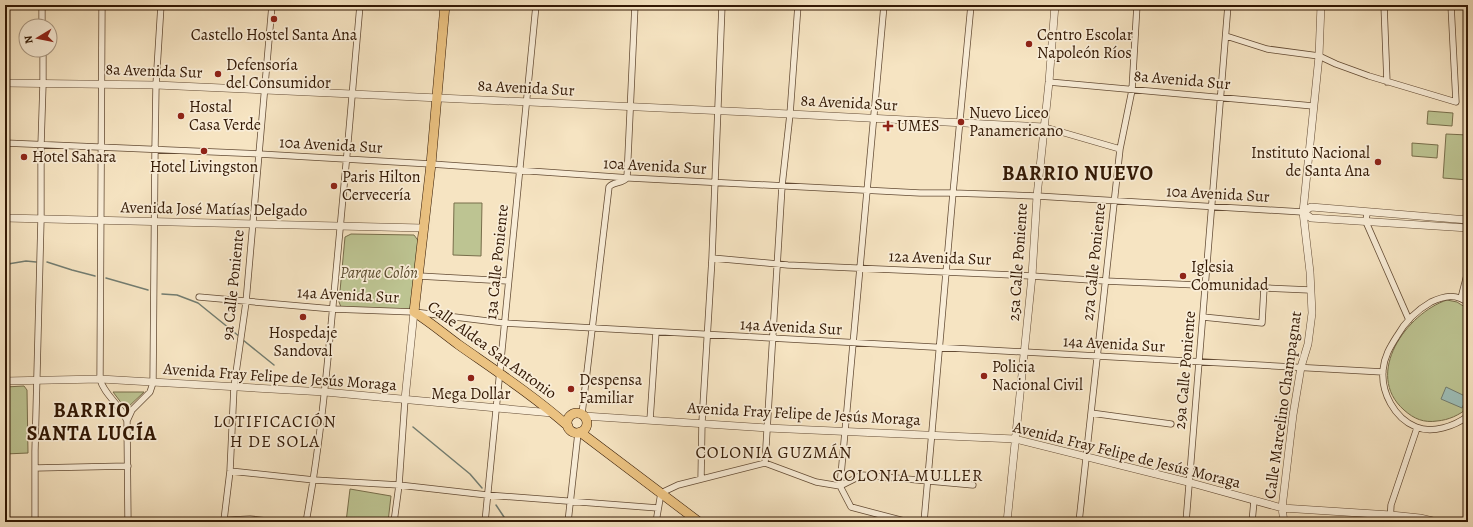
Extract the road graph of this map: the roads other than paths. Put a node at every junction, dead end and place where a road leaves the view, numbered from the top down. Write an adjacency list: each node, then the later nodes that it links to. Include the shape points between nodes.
1 (42, 5): 19 (street)
2 (102, 5): 27 (street)
3 (161, 5): 28 (street)
4 (272, 5): 29 (street, 9a Calle Poniente)
5 (360, 5): 31 (street)
6 (445, 5): 32 (main road)
7 (536, 5): 34 (street, 13a Calle Poniente)
8 (635, 5): 35 (street)
9 (722, 5): 37 (street)
10 (798, 5): 38 (street)
11 (884, 5): 39 (street)
12 (971, 5): 40 (street)
13 (1055, 5): 23 (street, 25a Calle Poniente)
14 (1137, 5): 30 (street, 27a Calle Poniente)
15 (1228, 5): 20 (street, 29a Calle Poniente)
16 (1321, 5): 21 (street, Calle Marcelino Champagnat)
17 (1384, 5): 24 (street)
18 (1451, 5): 24 (street, via 1456,102)
19 (42, 18)
20 (1226, 36): 21 (street, via 1260,48); 33 (street, 29a Calle Poniente)
21 (1319, 56): 24 (street); 36 (street, Calle Marcelino Champagnat)
22 (43, 58): 26 (street)
23 (1049, 82): 30 (street, 8a Avenida Sur); 41 (street, 25a Calle Poniente)
24 (1387, 82)
25 (5, 83): 26 (street, 8a Avenida Sur)
26 (43, 84): 27 (street, 8a Avenida Sur); 43 (street)
27 (102, 84): 28 (street, 8a Avenida Sur); 44 (street)
28 (156, 84): 29 (street, 8a Avenida Sur); 45 (street)
29 (264, 90): 31 (street, 8a Avenida Sur); 47 (street, 9a Calle Poniente)
30 (1132, 90): 33 (street, 8a Avenida Sur); 46 (street, 27a Calle Poniente)
31 (353, 94): 32 (street, 8a Avenida Sur); 48 (street)
32 (436, 97): 34 (street, 8a Avenida Sur); 49 (main road)
33 (1221, 97): 36 (street, 8a Avenida Sur); 58 (street, 29a Calle Poniente)
34 (527, 102): 35 (street, 8a Avenida Sur); 50 (street, 13a Calle Poniente)
35 (630, 106): 37 (street, 8a Avenida Sur); 51 (street)
36 (1313, 106): 59 (street, Calle Marcelino Champagnat)
37 (719, 110): 38 (street, 8a Avenida Sur); 52 (street)
38 (790, 114): 39 (street, 8a Avenida Sur); 53 (street)
39 (874, 118): 40 (street, 8a Avenida Sur); 54 (street)
40 (961, 122): 41 (street, 8a Avenida Sur); 55 (street)
41 (1044, 127): 46 (street); 56 (street, 25a Calle Poniente)
42 (5, 143): 43 (street, 10a Avenida Sur)
43 (41, 144): 44 (street, 10a Avenida Sur); 63 (street)
44 (101, 146): 45 (street, 10a Avenida Sur); 64 (street)
45 (155, 149): 47 (street, 10a Avenida Sur); 66 (street)
46 (1120, 149): 57 (street, 27a Calle Poniente)
47 (259, 154): 48 (street, 10a Avenida Sur); 68 (street, 9a Calle Poniente)
48 (347, 159): 49 (street, 10a Avenida Sur); 70 (street)
49 (431, 164): 50 (street, 10a Avenida Sur); 71 (main road)
50 (520, 170): 51 (street, 10a Avenida Sur); 80 (street, 13a Calle Poniente)
51 (627, 178): 52 (street, 10a Avenida Sur); 93 (street, via 609,187)
52 (715, 182): 53 (street, 10a Avenida Sur); 73 (street)
53 (782, 186): 54 (street, 10a Avenida Sur); 74 (street)
54 (867, 191): 55 (street, 10a Avenida Sur); 75 (street)
55 (953, 193): 56 (street, 10a Avenida Sur); 76 (street)
56 (1037, 196): 57 (street, 10a Avenida Sur); 79 (street, 25a Calle Poniente)
57 (1114, 202): 58 (street, 10a Avenida Sur); 81 (street, 27a Calle Poniente)
58 (1212, 207): 59 (street, 10a Avenida Sur); 82 (street, 29a Calle Poniente)
59 (1303, 212): 60 (street, via 1311,207); 67 (street, via 1311,218); 84 (street, Calle Marcelino Champagnat)
60 (1366, 212): 61 (street); 67 (street)
61 (1406, 215): 65 (street); 69 (street)
62 (5, 218): 63 (street, Avenida José Matías Delgado)
63 (41, 219): 64 (street, Avenida José Matías Delgado); 106 (street)
64 (100, 220): 66 (street, Avenida José Matías Delgado); 105 (street)
65 (1468, 220)
66 (154, 222): 68 (street, Avenida José Matías Delgado); 108 (street)
67 (1366, 222): 69 (street); 91 (street)
68 (253, 224): 70 (street, Avenida José Matías Delgado); 87 (street, 9a Calle Poniente)
69 (1406, 225): 72 (street)
70 (341, 226): 71 (street, Avenida José Matías Delgado); 88 (street)
71 (423, 228): 78 (main road)
72 (1468, 228)
73 (712, 258): 74 (street, 12a Avenida Sur); 95 (street)
74 (777, 264): 75 (street, 12a Avenida Sur); 96 (street)
75 (860, 268): 76 (street, 12a Avenida Sur); 97 (street)
76 (946, 271): 79 (street, 12a Avenida Sur); 98 (street)
77 (1468, 271): 86 (street)
78 (419, 276): 80 (street); 89 (main road)
79 (1032, 276): 81 (street, 12a Avenida Sur); 99 (street, 25a Calle Poniente)
80 (508, 281): 92 (street, 13a Calle Poniente)
81 (1105, 281): 82 (street, 12a Avenida Sur); 100 (street, 27a Calle Poniente)
82 (1205, 286): 83 (street, 12a Avenida Sur); 90 (street, 29a Calle Poniente)
83 (1264, 288): 84 (street, 12a Avenida Sur); 90 (street, via 1262,323)
84 (1310, 290): 102 (street, Calle Marcelino Champagnat, via 1312,321)
85 (199, 297): 87 (street, 14a Avenida Sur)
86 (1465, 300): 91 (street, via 1449,296 1440,298)
87 (246, 302): 88 (street, 14a Avenida Sur); 109 (street, 9a Calle Poniente)
88 (333, 309): 89 (street, 14a Avenida Sur); 110 (street)
89 (414, 312): 92 (street, 14a Avenida Sur); 103 (main road, Calle Aldea San Antonio); 111 (street)
90 (1203, 317): 101 (street, 29a Calle Poniente)
91 (1409, 320): 104 (street, via 1388,352)
92 (504, 323): 93 (street, 14a Avenida Sur); 103 (street, 13a Calle Poniente)
93 (592, 328): 94 (street, 14a Avenida Sur); 118 (street)
94 (656, 332): 95 (street, 14a Avenida Sur); 116 (street)
95 (708, 335): 96 (street, 14a Avenida Sur); 119 (street)
96 (773, 339): 97 (street, 14a Avenida Sur); 122 (street)
97 (853, 343): 98 (street, 14a Avenida Sur); 124 (street)
98 (940, 348): 99 (street, 14a Avenida Sur); 125 (street)
99 (1024, 352): 100 (street, 14a Avenida Sur); 126 (street, 25a Calle Poniente)
100 (1097, 356): 101 (street, 14a Avenida Sur); 113 (street, 27a Calle Poniente)
101 (1199, 361): 102 (street, 14a Avenida Sur); 135 (street, 29a Calle Poniente)
102 (1301, 368): 104 (street, 14a Avenida Sur); 144 (street, Calle Marcelino Champagnat)
103 (499, 372): 112 (street, 13a Calle Poniente); 114 (main road, Calle Aldea San Antonio)
104 (1383, 372): 123 (street, via 1384,388 1392,406)
105 (100, 379): 106 (street, Avenida Fray Felipe de Jesús Moraga); 108 (street, Avenida Fray Felipe de Jesús Moraga); 117 (street, via 101,385)
106 (36, 380): 107 (street, Avenida Fray Felipe de Jesús Moraga); 130 (street)
107 (5, 381)
108 (153, 383): 109 (street, Avenida Fray Felipe de Jesús Moraga); 117 (street, via 150,392 132,410)
109 (234, 387): 110 (street, Avenida Fray Felipe de Jesús Moraga); 131 (street, 9a Calle Poniente)
110 (325, 392): 111 (street, Avenida Fray Felipe de Jesús Moraga); 133 (street)
111 (405, 399): 112 (street, Avenida Fray Felipe de Jesús Moraga); 136 (street)
112 (496, 408): 114 (street, Avenida Fray Felipe de Jesús Moraga); 140 (street, 13a Calle Poniente)
113 (1091, 412): 120 (street); 127 (street, 27a Calle Poniente)
114 (553, 413): 118 (main road, Calle Aldea San Antonio); 121 (main road, Calle Aldea San Antonio)
115 (1468, 416): 123 (street, via 1442,428)
116 (650, 420): 118 (street, Avenida Fray Felipe de Jesús Moraga); 119 (street, Avenida Fray Felipe de Jesús Moraga)
117 (127, 421): 129 (street)
118 (583, 422): 121 (main road, Calle Aldea San Antonio, via 572,431); 121 (main road, via 567,420); 139 (main road, via 591,441); 141 (street)
119 (702, 422): 122 (street, Avenida Fray Felipe de Jesús Moraga); 132 (street)
120 (1171, 424)
121 (568, 426)
122 (767, 428): 124 (street, Avenida Fray Felipe de Jesús Moraga); 128 (street)
123 (1417, 428): 145 (street, via 1391,505)
124 (845, 431): 125 (street, Avenida Fray Felipe de Jesús Moraga); 138 (street)
125 (932, 435): 126 (street, Avenida Fray Felipe de Jesús Moraga); 134 (street)
126 (1015, 439): 127 (street, Avenida Fray Felipe de Jesús Moraga); 161 (street, 25a Calle Poniente)
127 (1086, 457): 135 (street, Avenida Fray Felipe de Jesús Moraga); 162 (street, 27a Calle Poniente)
128 (765, 463): 132 (street); 138 (street, via 816,482)
129 (128, 466): 130 (street); 149 (street)
130 (35, 468): 148 (street)
131 (230, 471): 133 (street); 146 (street, 9a Calle Poniente)
132 (701, 479): 139 (street)
133 (314, 480): 136 (street); 153 (street)
134 (928, 481): 137 (street); 138 (street, via 862,475); 160 (street)
135 (1188, 482): 142 (street, Avenida Fray Felipe de Jesús Moraga); 163 (street, 29a Calle Poniente)
136 (399, 485): 140 (street); 154 (street)
137 (973, 485)
138 (840, 486): 159 (street, via 851,507)
139 (661, 493): 143 (street); 158 (main road)
140 (487, 495): 141 (street); 155 (street, 13a Calle Poniente)
141 (570, 500): 143 (street); 156 (street)
142 (1254, 501): 144 (street, Avenida Fray Felipe de Jesús Moraga); 164 (street)
143 (658, 508): 157 (street)
144 (1282, 508): 145 (street, Avenida Fray Felipe de Jesús Moraga); 165 (street, Calle Marcelino Champagnat)
145 (1391, 518): 166 (street, Avenida Fray Felipe de Jesús Moraga, via 1420,518)
146 (228, 520): 147 (street); 151 (street)
147 (265, 521): 152 (street)
148 (35, 522)
149 (128, 522)
150 (191, 522): 151 (street)
151 (197, 522)
152 (278, 522)
153 (306, 522)
154 (394, 522)
155 (485, 522)
156 (568, 522)
157 (656, 522)
158 (699, 522)
159 (908, 522)
160 (924, 522)
161 (1007, 522)
162 (1079, 522)
163 (1186, 522)
164 (1252, 522)
165 (1284, 522)
166 (1437, 522)

